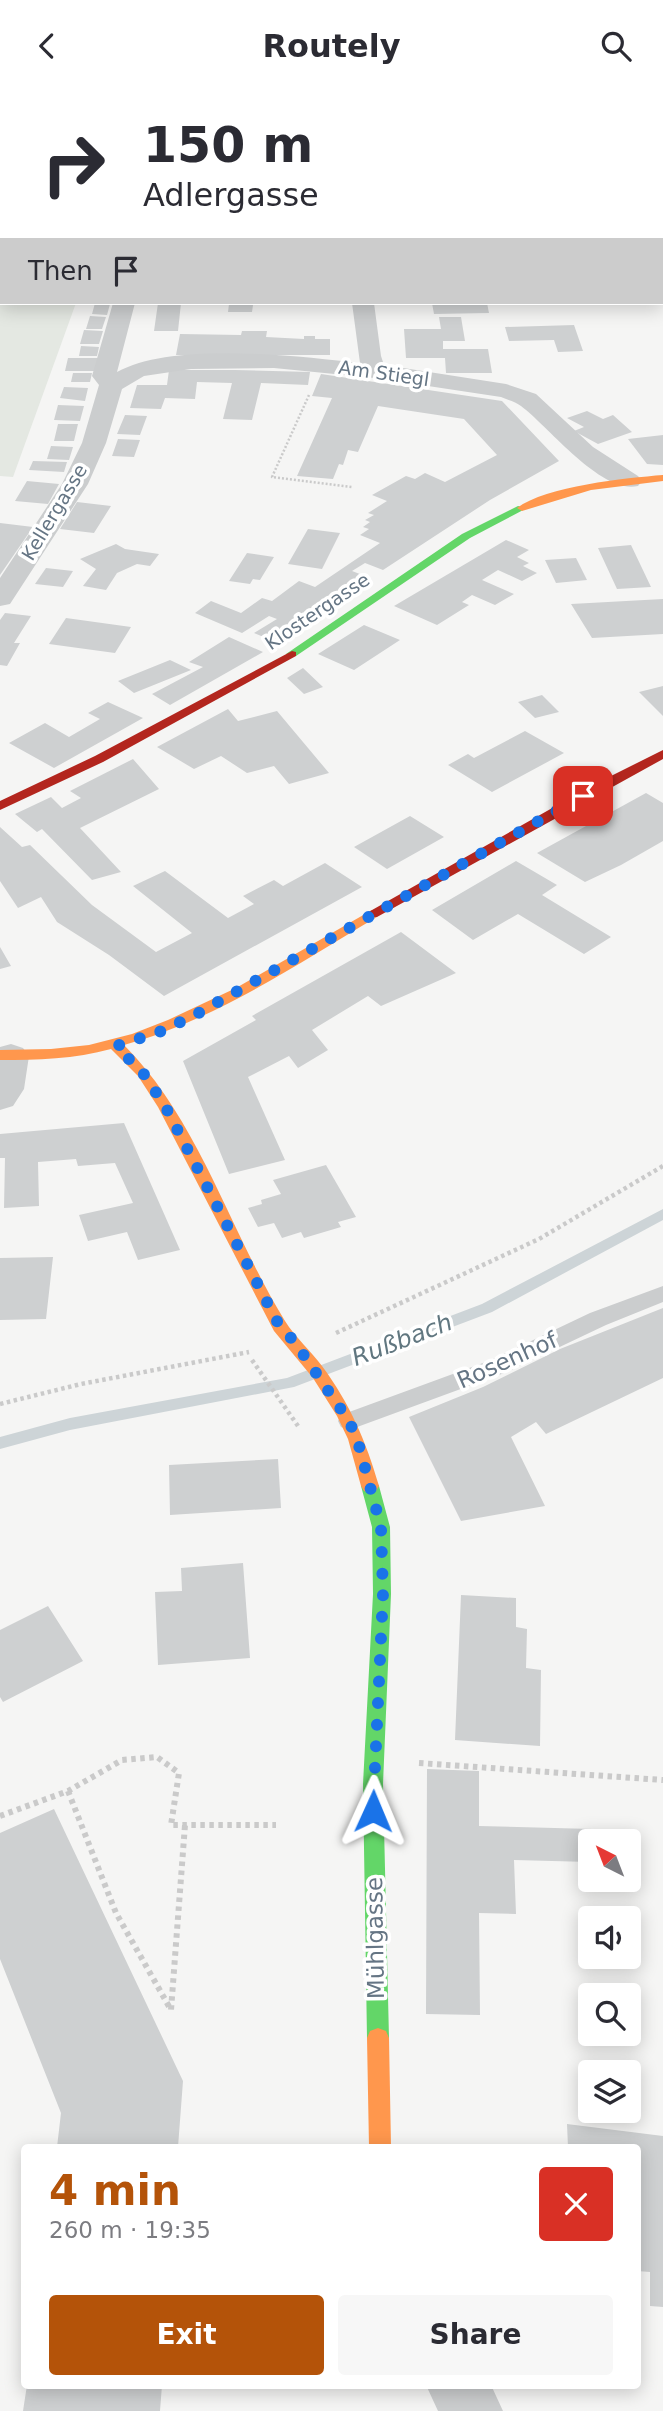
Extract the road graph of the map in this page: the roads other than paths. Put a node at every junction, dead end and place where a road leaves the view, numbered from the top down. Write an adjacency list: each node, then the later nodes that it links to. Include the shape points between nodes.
1 (123, 305): 4 (street, Kellergasse, via 104,376)
2 (363, 305): 3 (street)
3 (375, 371): 4 (street, Am Stiegl, via 274,361 191,362 138,370); 6 (street, Am Stiegl, via 523,396 583,453)
4 (111, 385): 7 (street, Kellergasse, via 94,443 75,484)
5 (663, 478): 6 (street, Klostergasse)
6 (629, 481): 9 (street, Klostergasse, via 575,489 498,516 418,566 296,653)
7 (0, 598)
8 (663, 754): 10 (street, via 195,1015)
9 (0, 807)
10 (116, 1046): 11 (street); 14 (street, Mühlgasse, via 143,1073 165,1106 280,1327)
11 (6, 1055): 12 (street, via 6,1089)
12 (0, 1098)
13 (663, 1294): 14 (lane, Rosenhof, via 499,1366)
14 (345, 1415): 15 (street, Mühlgasse, via 358,1442 381,1527 383,1594 373,1784)
15 (380, 2144)
16 (458, 2389): 17 (street)
17 (474, 2411)

